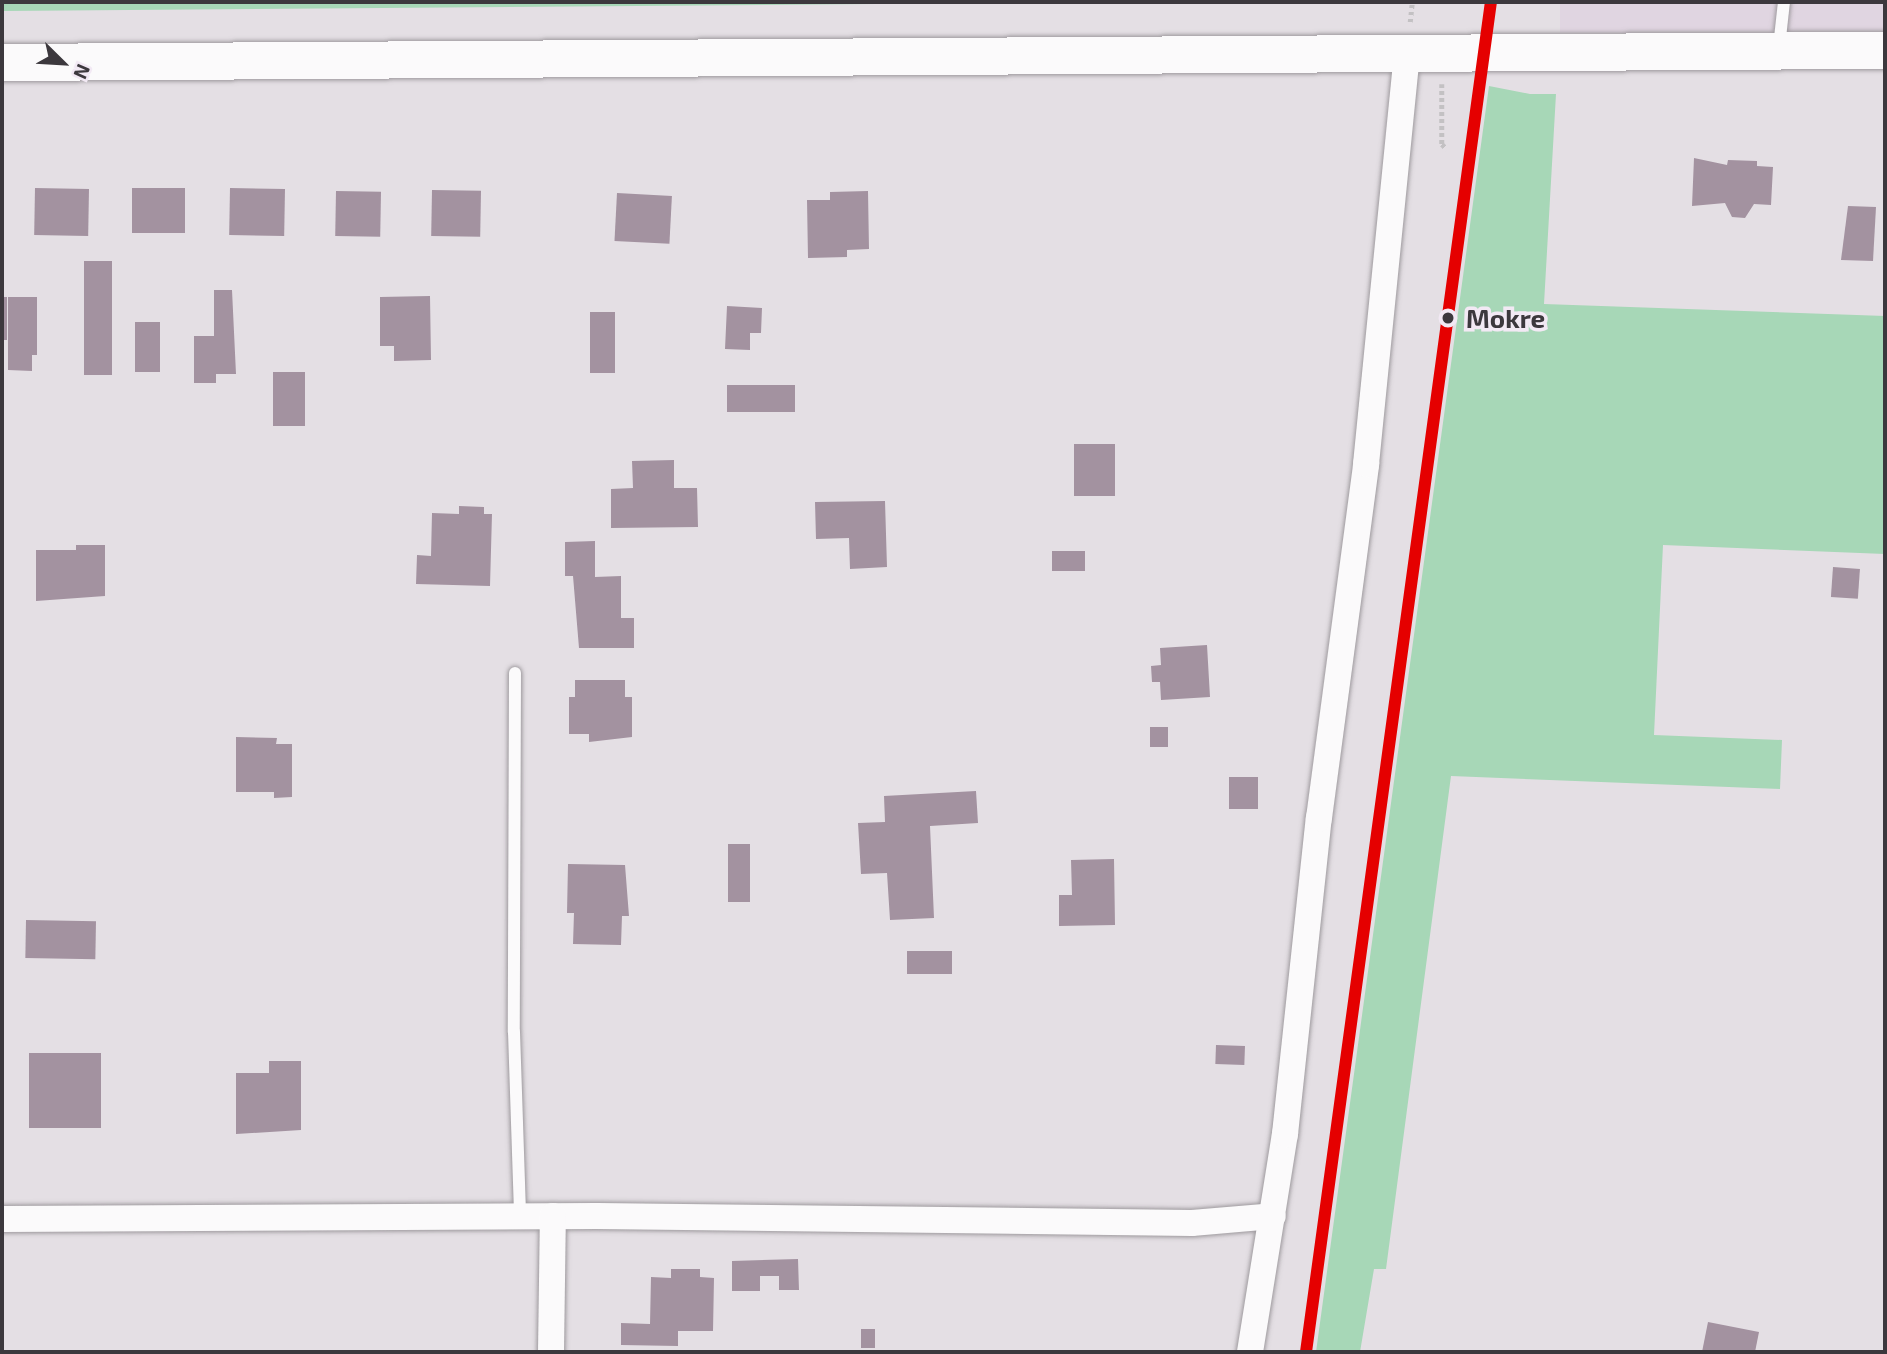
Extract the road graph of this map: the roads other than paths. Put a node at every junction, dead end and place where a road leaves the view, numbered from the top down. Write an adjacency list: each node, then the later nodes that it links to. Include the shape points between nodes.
1 (1784, 2): 3 (lane)
2 (1406, 51): 3 (street); 5 (street); 9 (street, via 1368,451)
3 (1779, 51): 4 (street)
4 (1885, 51)
5 (2, 62)
6 (515, 673): 7 (lane, via 514,1032)
7 (520, 1216): 8 (street); 10 (street)
8 (553, 1216): 9 (street, via 1192,1223); 11 (street)
9 (1273, 1216): 12 (street)
10 (2, 1219)
11 (551, 1352)
12 (1250, 1352)

